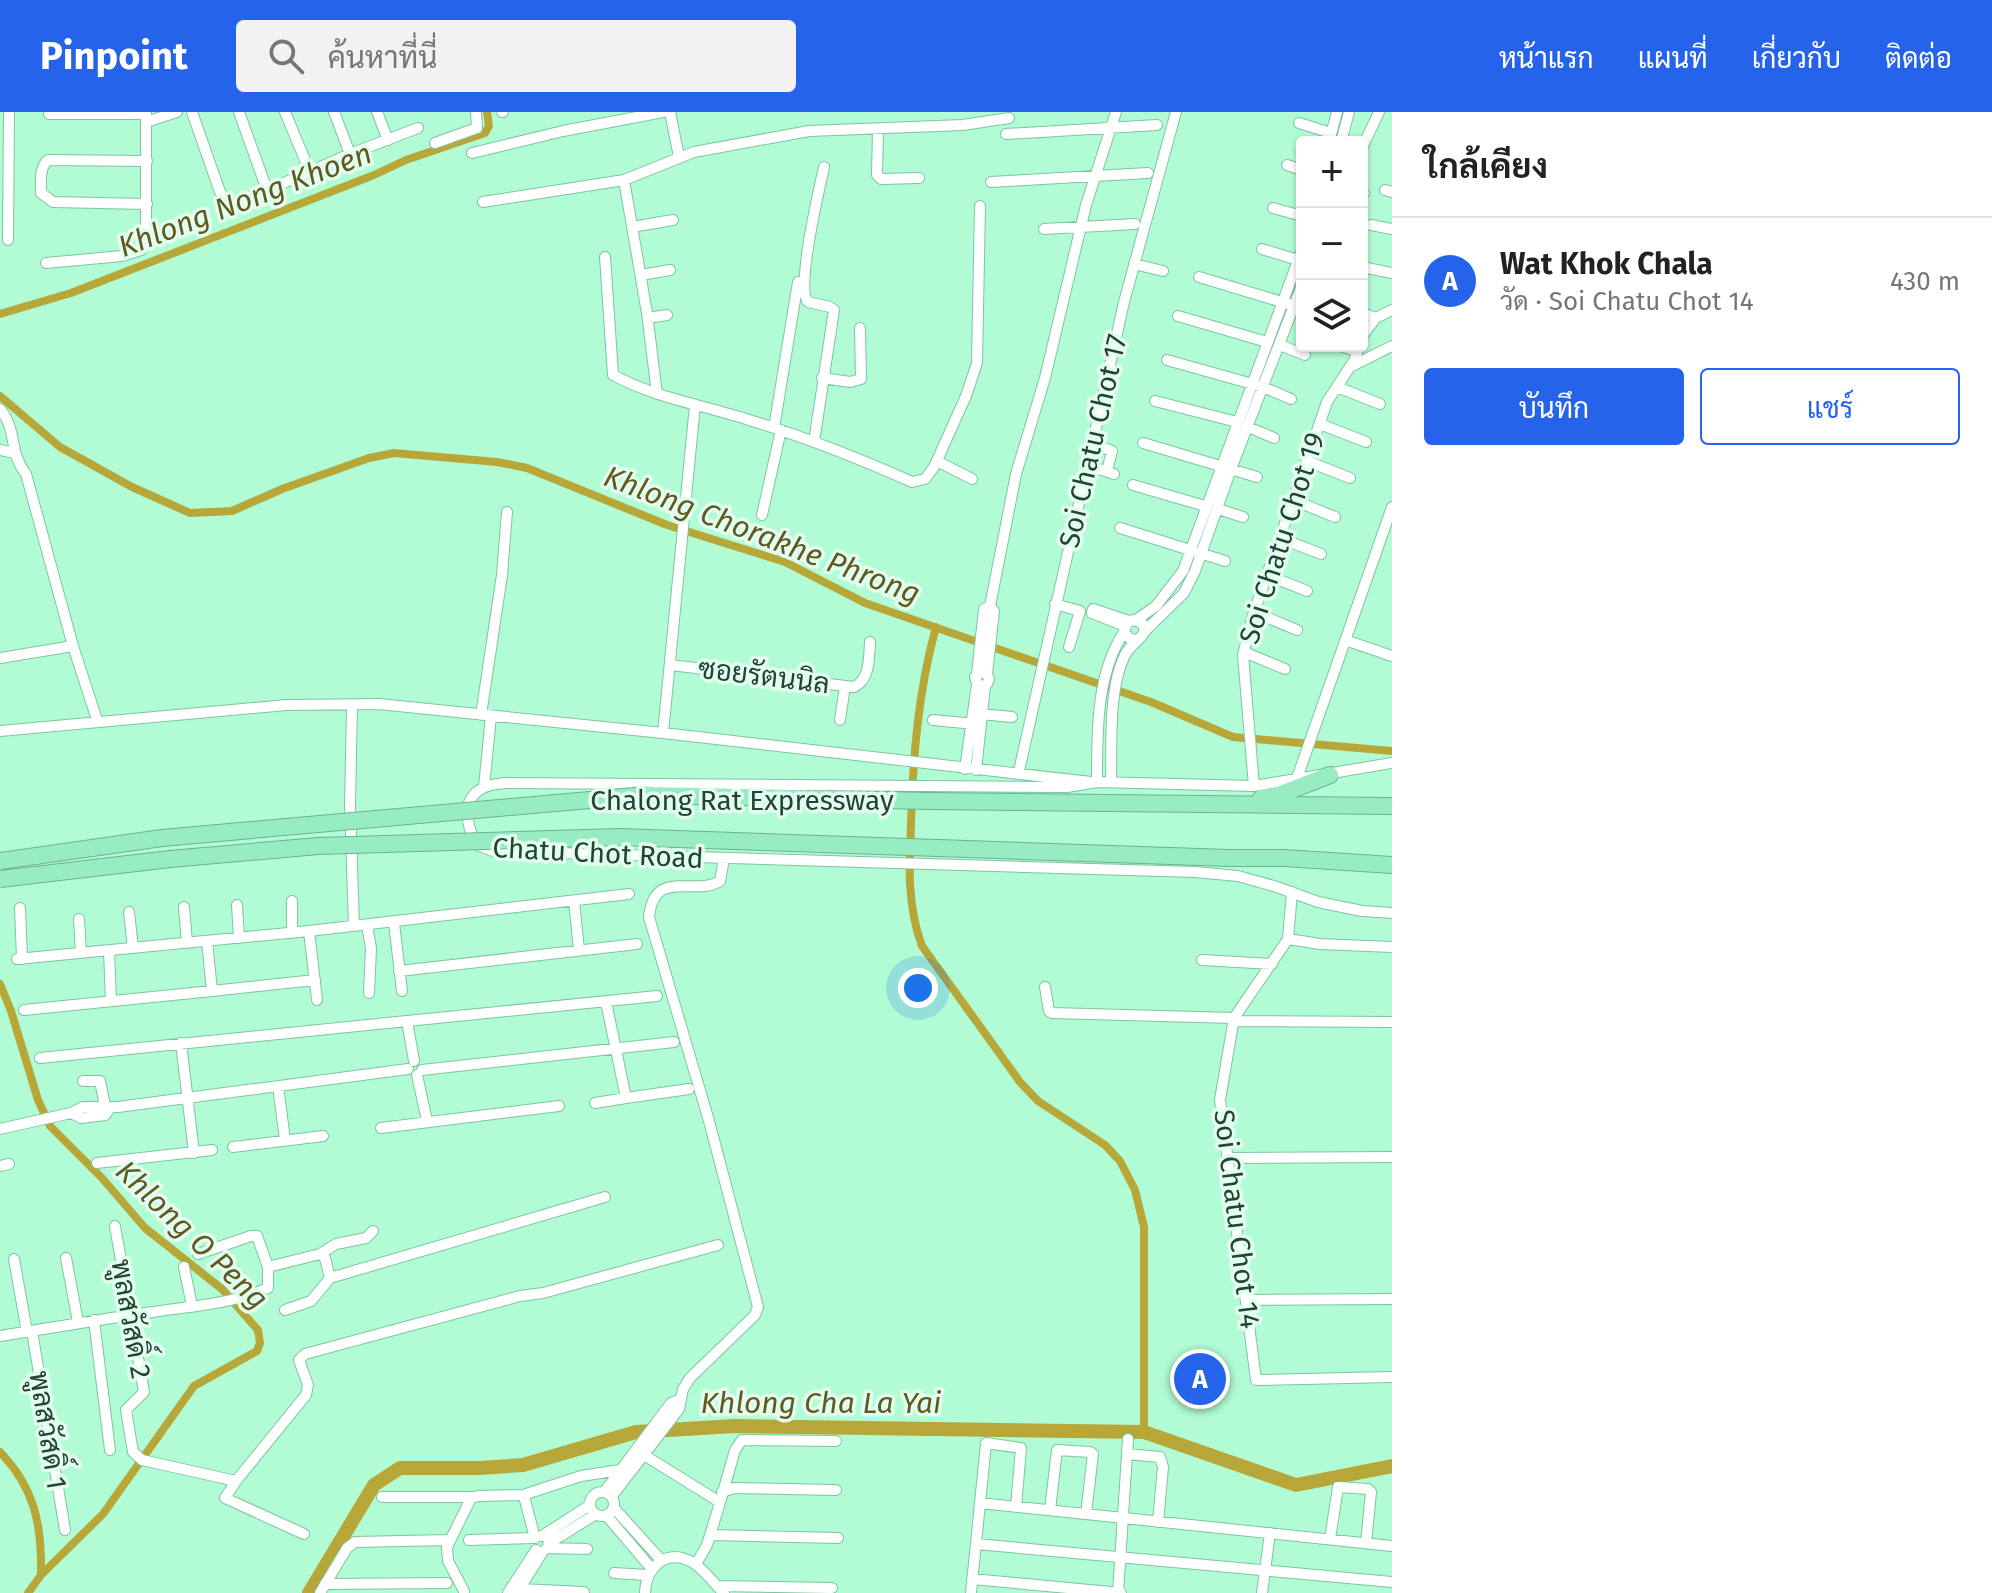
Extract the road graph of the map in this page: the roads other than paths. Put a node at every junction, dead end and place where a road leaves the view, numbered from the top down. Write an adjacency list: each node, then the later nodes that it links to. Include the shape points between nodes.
1 (9, 112): 59 (street)
2 (177, 112): 17 (street)
3 (192, 112): 46 (street, via 223,198 235,204)
4 (239, 112): 46 (street)
5 (285, 112): 40 (street)
6 (334, 112): 34 (street)
7 (377, 112): 31 (street)
8 (476, 112): 32 (street, via 477,128)
9 (663, 112): 18 (street)
10 (670, 112): 35 (street)
11 (1116, 112): 23 (street)
12 (1176, 112): 64 (street, Soi Chatu Chot 17)
13 (1337, 112): 28 (street)
14 (1349, 112): 29 (street)
15 (1379, 112): 30 (street)
16 (49, 114): 17 (street)
17 (146, 116): 36 (street)
18 (625, 116): 33 (street)
19 (979, 117): 20 (street); 25 (street)
20 (1009, 118)
21 (1299, 123): 27 (street)
22 (1157, 125): 23 (street)
23 (1111, 127): 26 (street); 42 (street)
24 (418, 128): 31 (street)
25 (878, 129): 35 (street, via 809,131); 43 (street, via 877,175)
26 (1006, 134)
27 (1328, 136)
28 (1330, 136)
29 (1343, 136)
30 (1368, 136)
31 (388, 140): 34 (street)
32 (435, 143)
33 (472, 153)
34 (350, 154): 40 (street)
35 (679, 157): 44 (street)
36 (147, 161): 48 (street); 48 (street, via 48,160 41,183 41,193 53,202)
37 (1287, 165): 39 (street)
38 (824, 167): 91 (street, via 803,294 808,302 834,310)
39 (1296, 168)
40 (310, 172): 46 (street)
41 (1148, 173): 42 (street)
42 (1095, 175): 45 (street); 55 (street)
43 (919, 178)
44 (624, 180): 47 (street); 56 (street)
45 (991, 182)
46 (267, 190)
47 (483, 202)
48 (147, 204): 63 (street, via 141,250)
49 (980, 206): 111 (street, via 977,363)
50 (1273, 208): 51 (street)
51 (1296, 214)
52 (673, 220): 56 (street)
53 (1135, 224): 55 (street)
54 (1371, 225): 58 (street)
55 (1081, 226): 57 (street); 157 (street, via 1016,474 990,606 994,611 987,626)
56 (632, 227): 70 (street)
57 (1044, 229)
58 (1392, 229)
59 (8, 240)
60 (1262, 249): 61 (street)
61 (1296, 254)
62 (605, 257): 95 (street, via 613,375)
63 (46, 263)
64 (1134, 264): 68 (street); 108 (street, Soi Chatu Chot 17)
65 (1296, 266): 73 (street)
66 (1368, 268): 69 (street)
67 (670, 270): 70 (street)
68 (1163, 271)
69 (1392, 273)
70 (641, 275): 80 (street)
71 (1199, 277): 73 (street)
72 (798, 282): 103 (street)
73 (1283, 301): 74 (street); 84 (street)
74 (1296, 306)
75 (1392, 310): 81 (street)
76 (1296, 311): 85 (street)
77 (667, 315): 80 (street)
78 (1368, 315): 81 (street)
79 (1178, 316): 84 (street)
80 (648, 318): 95 (street)
81 (1376, 318): 83 (street)
82 (860, 328): 91 (street, via 861,379)
83 (1368, 328)
84 (1267, 342): 92 (street)
85 (1280, 345): 88 (street); 93 (street)
86 (1392, 346): 90 (street)
87 (1357, 352): 90 (street, Soi Chatu Chot 19)
88 (1305, 355)
89 (1167, 360): 92 (street)
90 (1350, 366): 94 (street, Soi Chatu Chot 19)
91 (822, 378): 105 (street)
92 (1250, 384): 93 (street); 102 (street)
93 (1263, 387): 96 (street); 102 (street)
94 (1337, 387): 98 (street); 101 (street, Soi Chatu Chot 19)
95 (657, 394): 99 (street)
96 (1291, 399)
97 (1155, 401): 102 (street)
98 (1380, 404)
99 (695, 405): 103 (street); 148 (street)
100 (0, 409): 110 (street, via 10,423)
101 (1320, 424): 106 (street); 112 (street, Soi Chatu Chot 19)
102 (1242, 425): 104 (street); 114 (street)
103 (778, 429): 105 (street); 124 (street)
104 (1274, 438)
105 (814, 442): 111 (street, via 912,482 925,479)
106 (1366, 442)
107 (1143, 443): 114 (street)
108 (1093, 444): 113 (street, Soi Chatu Chot 17); 113 (street, via 1112,451 1111,472)
109 (0, 450): 110 (street)
110 (14, 453): 143 (street, via 26,474)
111 (937, 461): 117 (street)
112 (1307, 461): 116 (street); 119 (street, Soi Chatu Chot 19)
113 (1087, 465): 135 (street, Soi Chatu Chot 17)
114 (1226, 468): 115 (street); 120 (street); 122 (street)
115 (1257, 477)
116 (1350, 478)
117 (972, 479)
118 (1133, 485): 120 (street)
119 (1293, 500): 126 (street); 128 (street, Soi Chatu Chot 19)
120 (1205, 506): 129 (street)
121 (1392, 507): 141 (street)
122 (1218, 509): 125 (street); 130 (street)
123 (507, 512): 152 (street)
124 (762, 515)
125 (1243, 517)
126 (1335, 517)
127 (1120, 528): 129 (street)
128 (1280, 538): 131 (street); 133 (street, Soi Chatu Chot 19)
129 (1190, 549): 130 (street); 137 (street, via 1170,590)
130 (1201, 554): 132 (street); 139 (street, via 1184,593)
131 (1321, 554)
132 (1225, 561)
133 (1267, 575): 134 (street); 136 (street, Soi Chatu Chot 19)
134 (1307, 591)
135 (1055, 604): 144 (street, via 1080,611); 163 (street, Soi Chatu Chot 17)
136 (1254, 612): 138 (street); 145 (street, Soi Chatu Chot 19)
137 (1128, 625): 139 (street, via 1144,625); 140 (street, via 1127,637); 166 (street, via 1105,677)
138 (1297, 630)
139 (1145, 631): 140 (street)
140 (1136, 640): 167 (street, via 1125,654 1117,681)
141 (1345, 640): 146 (street); 165 (street)
142 (870, 642): 150 (street, ซอยรัตนนิล, via 861,683)
143 (73, 646): 147 (street); 154 (street)
144 (1069, 647)
145 (1244, 652): 149 (street); 168 (street, Soi Chatu Chot 19)
146 (1392, 656)
147 (0, 658)
148 (671, 665): 150 (street, ซอยรัตนนิล); 159 (street)
149 (1285, 669)
150 (845, 686): 155 (street)
151 (352, 705): 152 (street); 154 (street); 190 (street)
152 (486, 715): 159 (street); 169 (street)
153 (1012, 717): 157 (street)
154 (97, 720): 158 (street)
155 (840, 720)
156 (933, 720): 157 (street)
157 (978, 721): 162 (street)
158 (0, 731)
159 (663, 733): 161 (street)
160 (1392, 763): 164 (street)
161 (929, 764): 162 (street); 170 (street)
162 (970, 770): 163 (street)
163 (1019, 771): 166 (street)
164 (1330, 775): 165 (street); 172 (highway, via 1281,794)
165 (1297, 778): 168 (street)
166 (1095, 782): 167 (street); 170 (street)
167 (1111, 782): 168 (street)
168 (1254, 786)
169 (484, 787): 171 (street, via 505,783); 174 (street, Chatu Chot Road, via 471,799 466,815 477,845 493,851)
170 (927, 792): 171 (highway, Chalong Rat Expressway); 172 (highway, Chalong Rat Expressway)
171 (894, 794): 175 (highway, Chalong Rat Expressway, bridge, via 620,796 162,838)
172 (1232, 804): 173 (highway, Chalong Rat Expressway)
173 (1392, 806)
174 (724, 859): 178 (street, Chatu Chot Road, via 1195,872 1238,876); 265 (street, via 720,881 669,888 656,897 649,917 758,1307 690,1378)
175 (0, 861)
176 (1392, 865): 177 (highway, Chalong Rat Expressway, bridge, via 619,837 318,846)
177 (0, 879)
178 (1292, 892): 186 (street, Chatu Chot Road, via 1318,902); 194 (street, Soi Chatu Chot 14)
179 (629, 894): 181 (street)
180 (292, 901): 192 (street)
181 (574, 901): 188 (street); 200 (street)
182 (237, 905): 193 (street)
183 (184, 907): 196 (street)
184 (20, 908): 202 (street, via 20,959)
185 (129, 912): 199 (street)
186 (1392, 913)
187 (79, 919): 202 (street)
188 (394, 923): 189 (street); 205 (street)
189 (367, 925): 190 (street); 210 (street)
190 (354, 926): 191 (street)
191 (309, 931): 192 (street); 206 (street)
192 (292, 933): 193 (street)
193 (239, 938): 195 (street)
194 (1288, 939): 198 (street); 204 (street, Soi Chatu Chot 14)
195 (207, 941): 196 (street); 208 (street)
196 (187, 943): 199 (street)
197 (637, 944): 200 (street)
198 (1392, 947)
199 (133, 948): 201 (street)
200 (579, 950): 205 (street)
201 (109, 951): 202 (street); 213 (street)
202 (81, 953)
203 (1202, 960): 204 (street)
204 (1272, 964): 216 (street, Soi Chatu Chot 14)
205 (399, 971): 209 (street)
206 (315, 980): 208 (street); 212 (street)
207 (1045, 987): 216 (street, via 1052,1013)
208 (212, 991): 213 (street)
209 (402, 991)
210 (369, 993)
211 (657, 996): 214 (street)
212 (317, 1000)
213 (111, 1001): 215 (street)
214 (606, 1002): 217 (street); 221 (street)
215 (24, 1010)
216 (1234, 1020): 218 (street); 241 (street, Soi Chatu Chot 14, via 1220,1100)
217 (407, 1021): 220 (street); 223 (street)
218 (1392, 1022)
219 (674, 1042): 221 (street)
220 (181, 1043): 222 (street); 227 (street)
221 (615, 1049): 223 (street); 228 (street)
222 (40, 1058)
223 (415, 1069): 225 (street); 232 (street)
224 (83, 1081): 231 (street, via 100,1081)
225 (278, 1086): 227 (street); 236 (street)
226 (689, 1089): 228 (street)
227 (187, 1098): 231 (street); 239 (street)
228 (626, 1098): 229 (street)
229 (595, 1103)
230 (559, 1106): 232 (street)
231 (108, 1107): 234 (street, via 83,1107)
232 (427, 1121): 233 (street)
233 (381, 1128)
234 (0, 1129)
235 (323, 1136): 236 (street)
236 (285, 1140): 237 (street)
237 (233, 1147)
238 (212, 1150): 239 (street)
239 (194, 1153): 242 (street)
240 (1392, 1157): 241 (street)
241 (1228, 1158): 255 (street, Soi Chatu Chot 14)
242 (97, 1163)
243 (605, 1197): 253 (street)
244 (115, 1226): 258 (street, พูลสวัสดิ์ 2)
245 (373, 1231): 248 (street)
246 (718, 1245): 272 (street, via 305,1354 299,1360 306,1395)
247 (198, 1254): 252 (street, via 255,1236)
248 (320, 1254): 252 (street); 253 (street)
249 (66, 1258): 260 (street)
250 (14, 1259): 261 (street, พูลสวัสดิ์ 1)
251 (184, 1267): 256 (street)
252 (268, 1267): 256 (street, via 268,1288 248,1297)
253 (330, 1278): 257 (street, via 311,1301)
254 (1392, 1299): 255 (street)
255 (1247, 1300): 263 (street, Soi Chatu Chot 14, via 1256,1380)
256 (192, 1306): 258 (street)
257 (285, 1310)
258 (130, 1315): 259 (street); 272 (street, พูลสวัสดิ์ 2, via 144,1392 126,1410 137,1456)
259 (94, 1320): 260 (street); 267 (street)
260 (78, 1322): 261 (street)
261 (29, 1331): 262 (street); 287 (street, พูลสวัสดิ์ 1)
262 (0, 1336)
263 (1392, 1377)
264 (1128, 1439): 268 (street)
265 (648, 1441): 269 (street); 270 (street)
266 (836, 1441): 273 (street, via 742,1440)
267 (110, 1450)
268 (1127, 1454): 285 (street); 286 (street, via 1160,1457)
269 (644, 1455): 275 (street); 279 (street)
270 (620, 1470): 271 (street); 279 (street)
271 (588, 1474): 277 (street, via 523,1495); 279 (street)
272 (236, 1481): 289 (street, via 225,1498)
273 (724, 1490): 274 (street); 275 (street); 281 (street)
274 (836, 1490)
275 (708, 1494): 281 (street)
276 (382, 1497): 277 (street)
277 (474, 1497): 293 (street)
278 (525, 1500): 297 (street)
279 (603, 1503): 297 (street); 301 (street); 304 (street)
280 (980, 1503): 282 (street); 282 (street, via 986,1443 1021,1448); 296 (street)
281 (719, 1506): 290 (street)
282 (1016, 1507): 283 (street)
283 (1050, 1510): 284 (street); 284 (street, via 1057,1450 1090,1452)
284 (1086, 1514): 285 (street)
285 (1123, 1518): 286 (street); 300 (street)
286 (1158, 1522): 288 (street)
287 (65, 1530)
288 (1270, 1533): 292 (street); 303 (street)
289 (304, 1534)
290 (711, 1535): 291 (street); 302 (street)
291 (838, 1538)
292 (1330, 1539): 295 (street); 295 (street, via 1338,1487 1368,1489)
293 (450, 1540): 310 (street, via 355,1542); 313 (street, via 448,1561)
294 (469, 1540): 297 (street)
295 (1366, 1543): 298 (street)
296 (976, 1544): 300 (street); 306 (street)
297 (542, 1545): 299 (street); 311 (street)
298 (1392, 1546)
299 (587, 1549)
300 (1122, 1556): 303 (street); 317 (street)
301 (661, 1560): 302 (street, via 677,1557); 304 (street)
302 (696, 1564): 312 (street)
303 (1265, 1570): 307 (street); 318 (street)
304 (649, 1572): 305 (street); 315 (street)
305 (614, 1573)
306 (972, 1579): 316 (street); 317 (street)
307 (1392, 1582)
308 (447, 1583): 310 (street)
309 (832, 1588): 312 (street)
310 (323, 1589)
311 (515, 1590): 314 (street)
312 (721, 1590)
313 (464, 1591)
314 (584, 1592)
315 (645, 1593)
316 (971, 1593)
317 (1120, 1593)
318 (1262, 1593)

